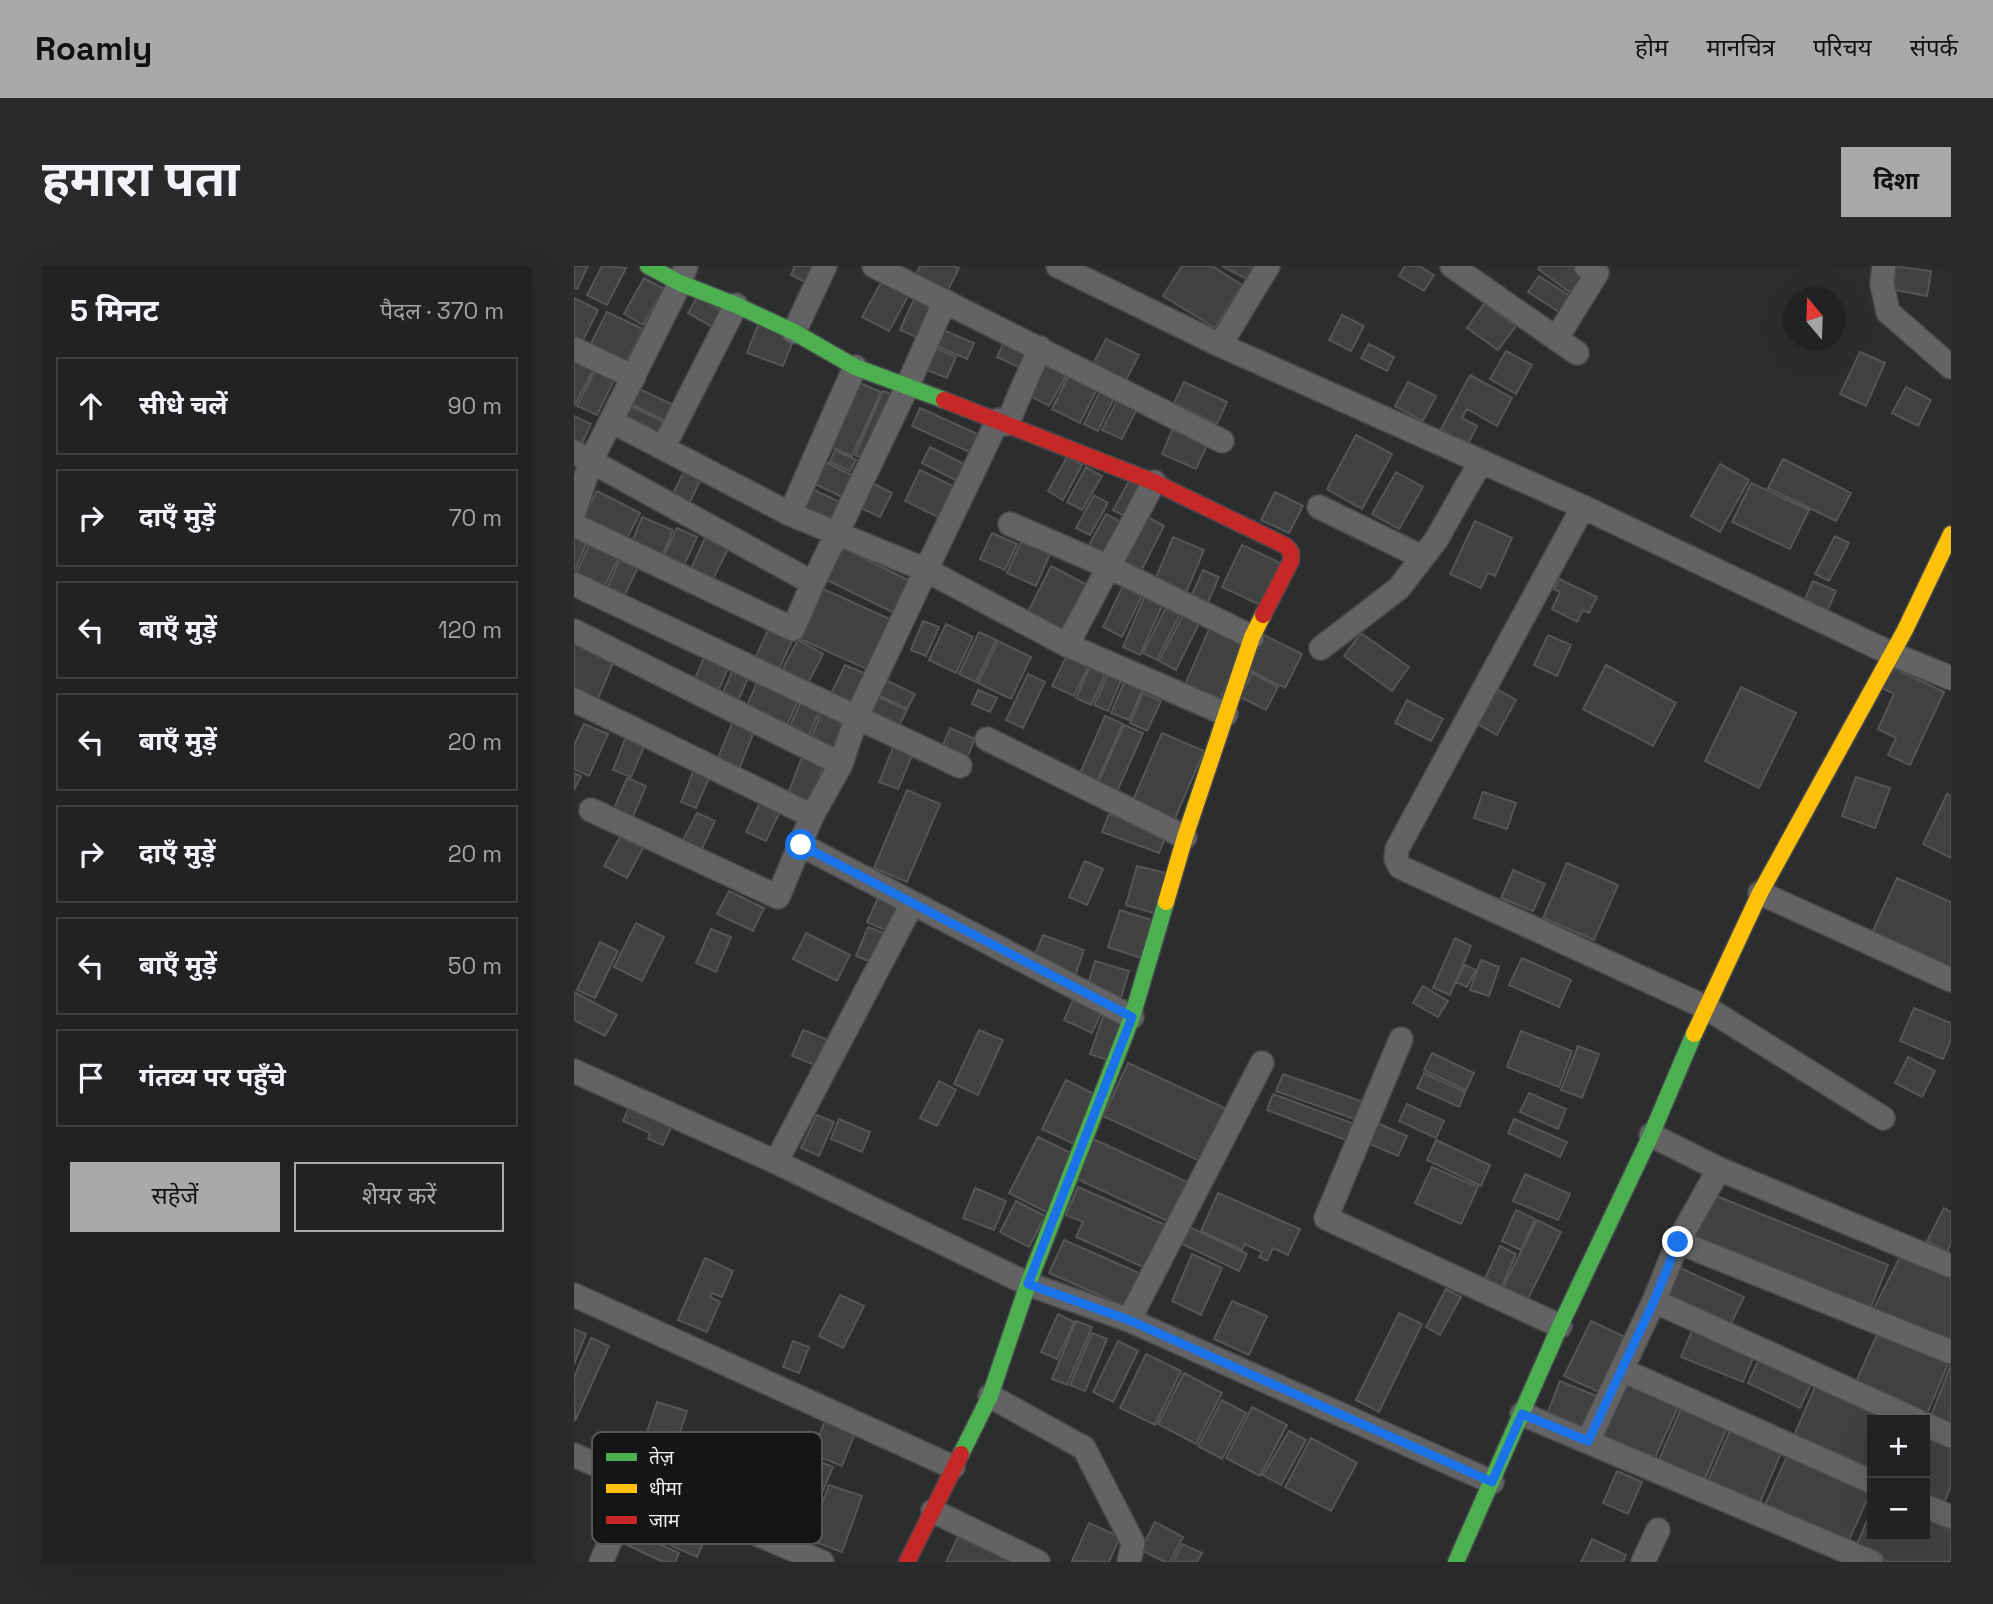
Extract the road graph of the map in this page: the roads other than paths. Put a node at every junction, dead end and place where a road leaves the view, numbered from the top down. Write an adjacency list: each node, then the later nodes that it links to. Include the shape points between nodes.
1 (648, 266): 9 (street)
2 (825, 266): 12 (street)
3 (874, 266): 10 (street)
4 (1058, 266): 14 (street)
5 (1268, 266): 14 (street)
6 (1452, 266): 13 (street)
7 (1586, 266): 13 (street, via 1597,273)
8 (1884, 266): 19 (street, via 1882,284 1888,312)
9 (683, 274): 11 (street); 20 (street)
10 (945, 302): 15 (street); 21 (street)
11 (736, 305): 12 (street); 25 (street)
12 (794, 332): 18 (street)
13 (1556, 339): 17 (street)
14 (1220, 345): 27 (street)
15 (1040, 348): 23 (street); 24 (street)
16 (574, 349): 20 (street)
17 (1577, 353)
18 (855, 367): 21 (street); 32 (street)
19 (1951, 367)
20 (634, 377): 22 (street)
21 (907, 387): 23 (street); 35 (street)
22 (611, 421): 25 (street); 26 (street)
23 (1002, 422): 28 (street); 39 (street)
24 (1222, 441)
25 (663, 448): 32 (street)
26 (583, 457): 31 (street); 40 (street)
27 (1480, 463): 30 (street); 37 (street)
28 (1153, 482): 38 (street); 43 (street, via 1291,552 1291,561)
29 (1319, 507): 37 (street)
30 (1583, 507): 46 (street); 61 (street, via 1395,859 1400,867)
31 (574, 512)
32 (790, 514): 35 (street)
33 (1010, 524): 38 (street)
34 (574, 526): 40 (street, via 793,629)
35 (838, 532): 39 (street); 40 (street)
36 (1951, 534): 46 (street)
37 (1422, 557): 45 (street, via 1399,588)
38 (1109, 568): 43 (street); 44 (street)
39 (926, 570): 44 (street); 50 (street)
40 (813, 583)
41 (574, 584): 50 (street)
42 (574, 631): 52 (street)
43 (1252, 637): 49 (street)
44 (1067, 645): 49 (street)
45 (1321, 649)
46 (1892, 654): 47 (street); 58 (street)
47 (1951, 678)
48 (574, 700): 55 (street)
49 (1226, 714): 56 (street)
50 (857, 716): 52 (street); 53 (street)
51 (987, 739): 56 (street)
52 (841, 764): 55 (street)
53 (960, 766)
54 (591, 810): 57 (street, via 778,897)
55 (812, 816): 57 (street)
56 (1185, 837): 62 (street)
57 (801, 845): 59 (street)
58 (1760, 892): 60 (street); 61 (street)
59 (912, 904): 62 (street); 68 (street)
60 (1951, 980)
61 (1705, 1007): 66 (street); 67 (street)
62 (1132, 1017): 72 (street)
63 (1401, 1039): 76 (street, via 1326,1217)
64 (1262, 1063): 75 (street)
65 (574, 1071): 68 (street)
66 (1883, 1118)
67 (1651, 1135): 69 (street); 76 (street)
68 (776, 1162): 72 (street)
69 (1719, 1169): 70 (street); 71 (street)
70 (1678, 1242): 74 (street); 77 (street)
71 (1951, 1266)
72 (1028, 1284): 75 (street); 79 (street)
73 (574, 1295): 87 (street)
74 (1654, 1301): 78 (street); 81 (street)
75 (1129, 1320): 89 (street)
76 (1560, 1326): 80 (street)
77 (1951, 1352)
78 (1622, 1370): 84 (street); 88 (street)
79 (990, 1396): 87 (street); 100 (street, via 1084,1448 1133,1543)
80 (1522, 1414): 84 (street); 89 (street)
81 (1905, 1415)
82 (1930, 1426): 83 (street)
83 (1951, 1436)
84 (1588, 1441): 103 (street)
85 (574, 1455): 86 (street)
86 (592, 1463)
87 (953, 1467): 91 (street)
88 (1867, 1480)
89 (1492, 1482): 101 (street)
90 (1930, 1508): 92 (street)
91 (933, 1511): 98 (street); 99 (street)
92 (1951, 1517)
93 (1658, 1530): 102 (street)
94 (609, 1544): 96 (street)
95 (779, 1544): 97 (street)
96 (601, 1562)
97 (822, 1562)
98 (907, 1562)
99 (1038, 1562)
100 (1129, 1562)
101 (1456, 1562)
102 (1643, 1562)
103 (1872, 1562)

